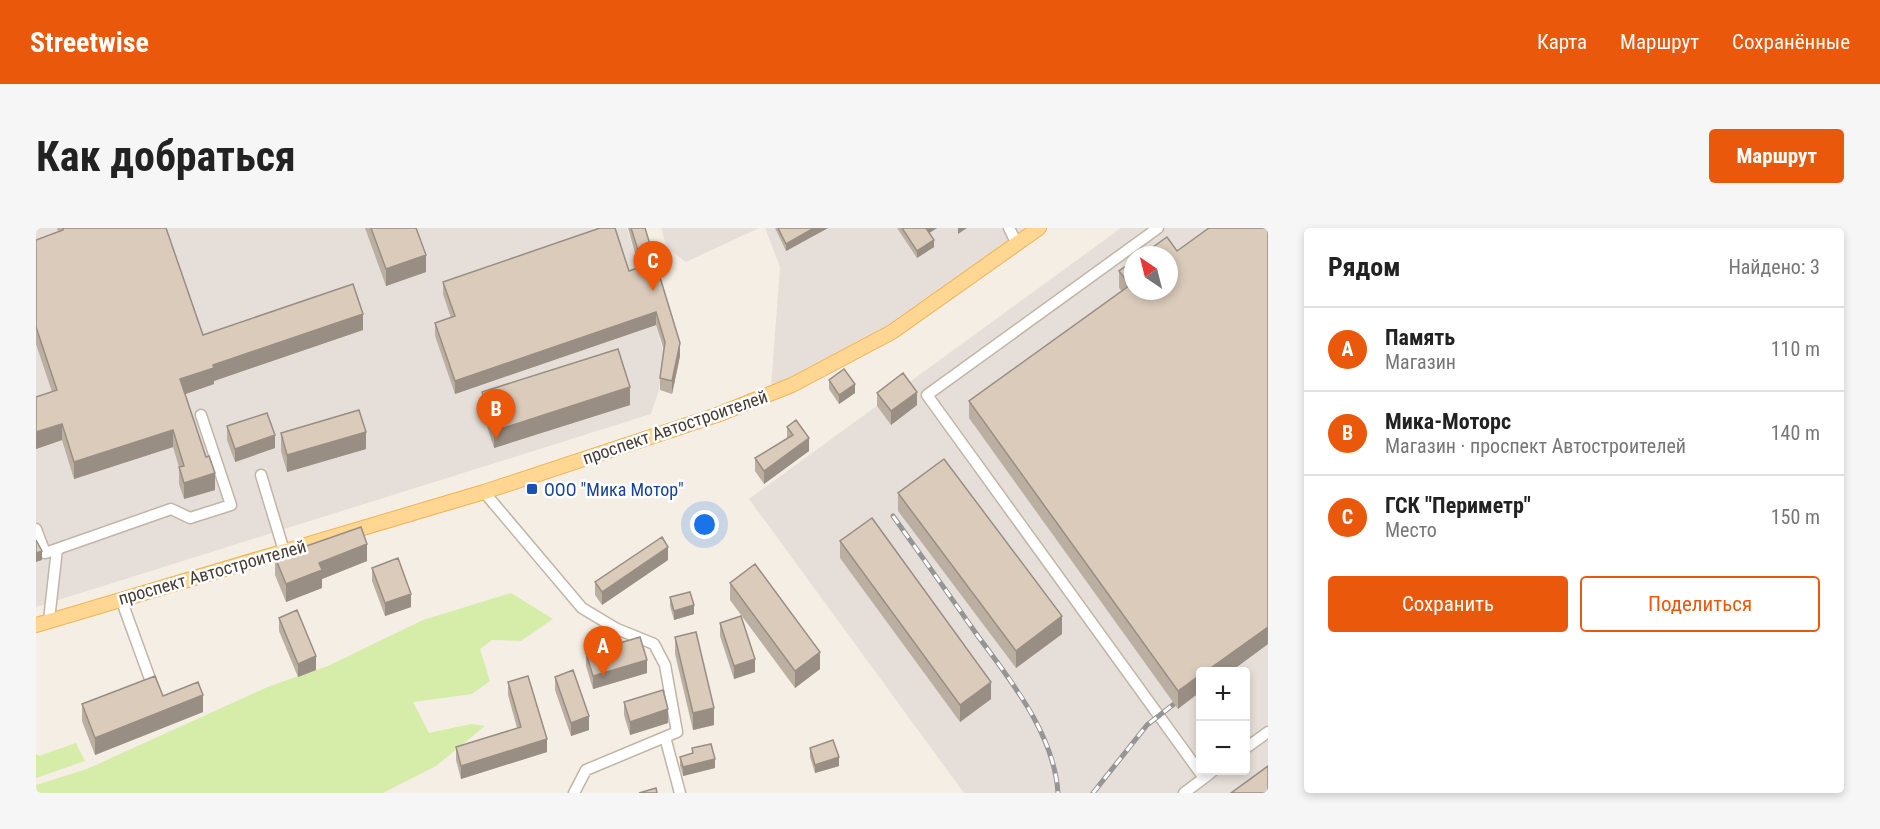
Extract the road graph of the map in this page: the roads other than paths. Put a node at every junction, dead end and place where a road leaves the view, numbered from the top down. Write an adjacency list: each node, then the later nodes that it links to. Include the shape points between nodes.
1 (1009, 228): 4 (lane)
2 (1039, 228): 4 (main road, проспект Автостроителей)
3 (1158, 228): 18 (lane, via 927,395)
4 (1017, 244): 7 (main road, проспект Автостроителей, via 892,332 792,385 717,415)
5 (201, 415): 9 (lane, via 231,505 190,518 171,509)
6 (261, 475): 10 (lane)
7 (484, 492): 10 (main road, проспект Автостроителей); 15 (lane, via 582,608 617,629 654,644 665,665 677,732)
8 (36, 529): 9 (lane, via 45,553)
9 (57, 549): 12 (lane)
10 (284, 551): 11 (main road, проспект Автостроителей)
11 (121, 599): 12 (main road, проспект Автостроителей); 13 (lane)
12 (43, 622)
13 (150, 679)
14 (1268, 732): 16 (lane)
15 (665, 737): 19 (lane, via 586,770); 20 (lane)
16 (1250, 745)
17 (1208, 775): 18 (lane)
18 (1204, 778): 21 (lane)
19 (574, 793)
20 (680, 793)
21 (1184, 793)

